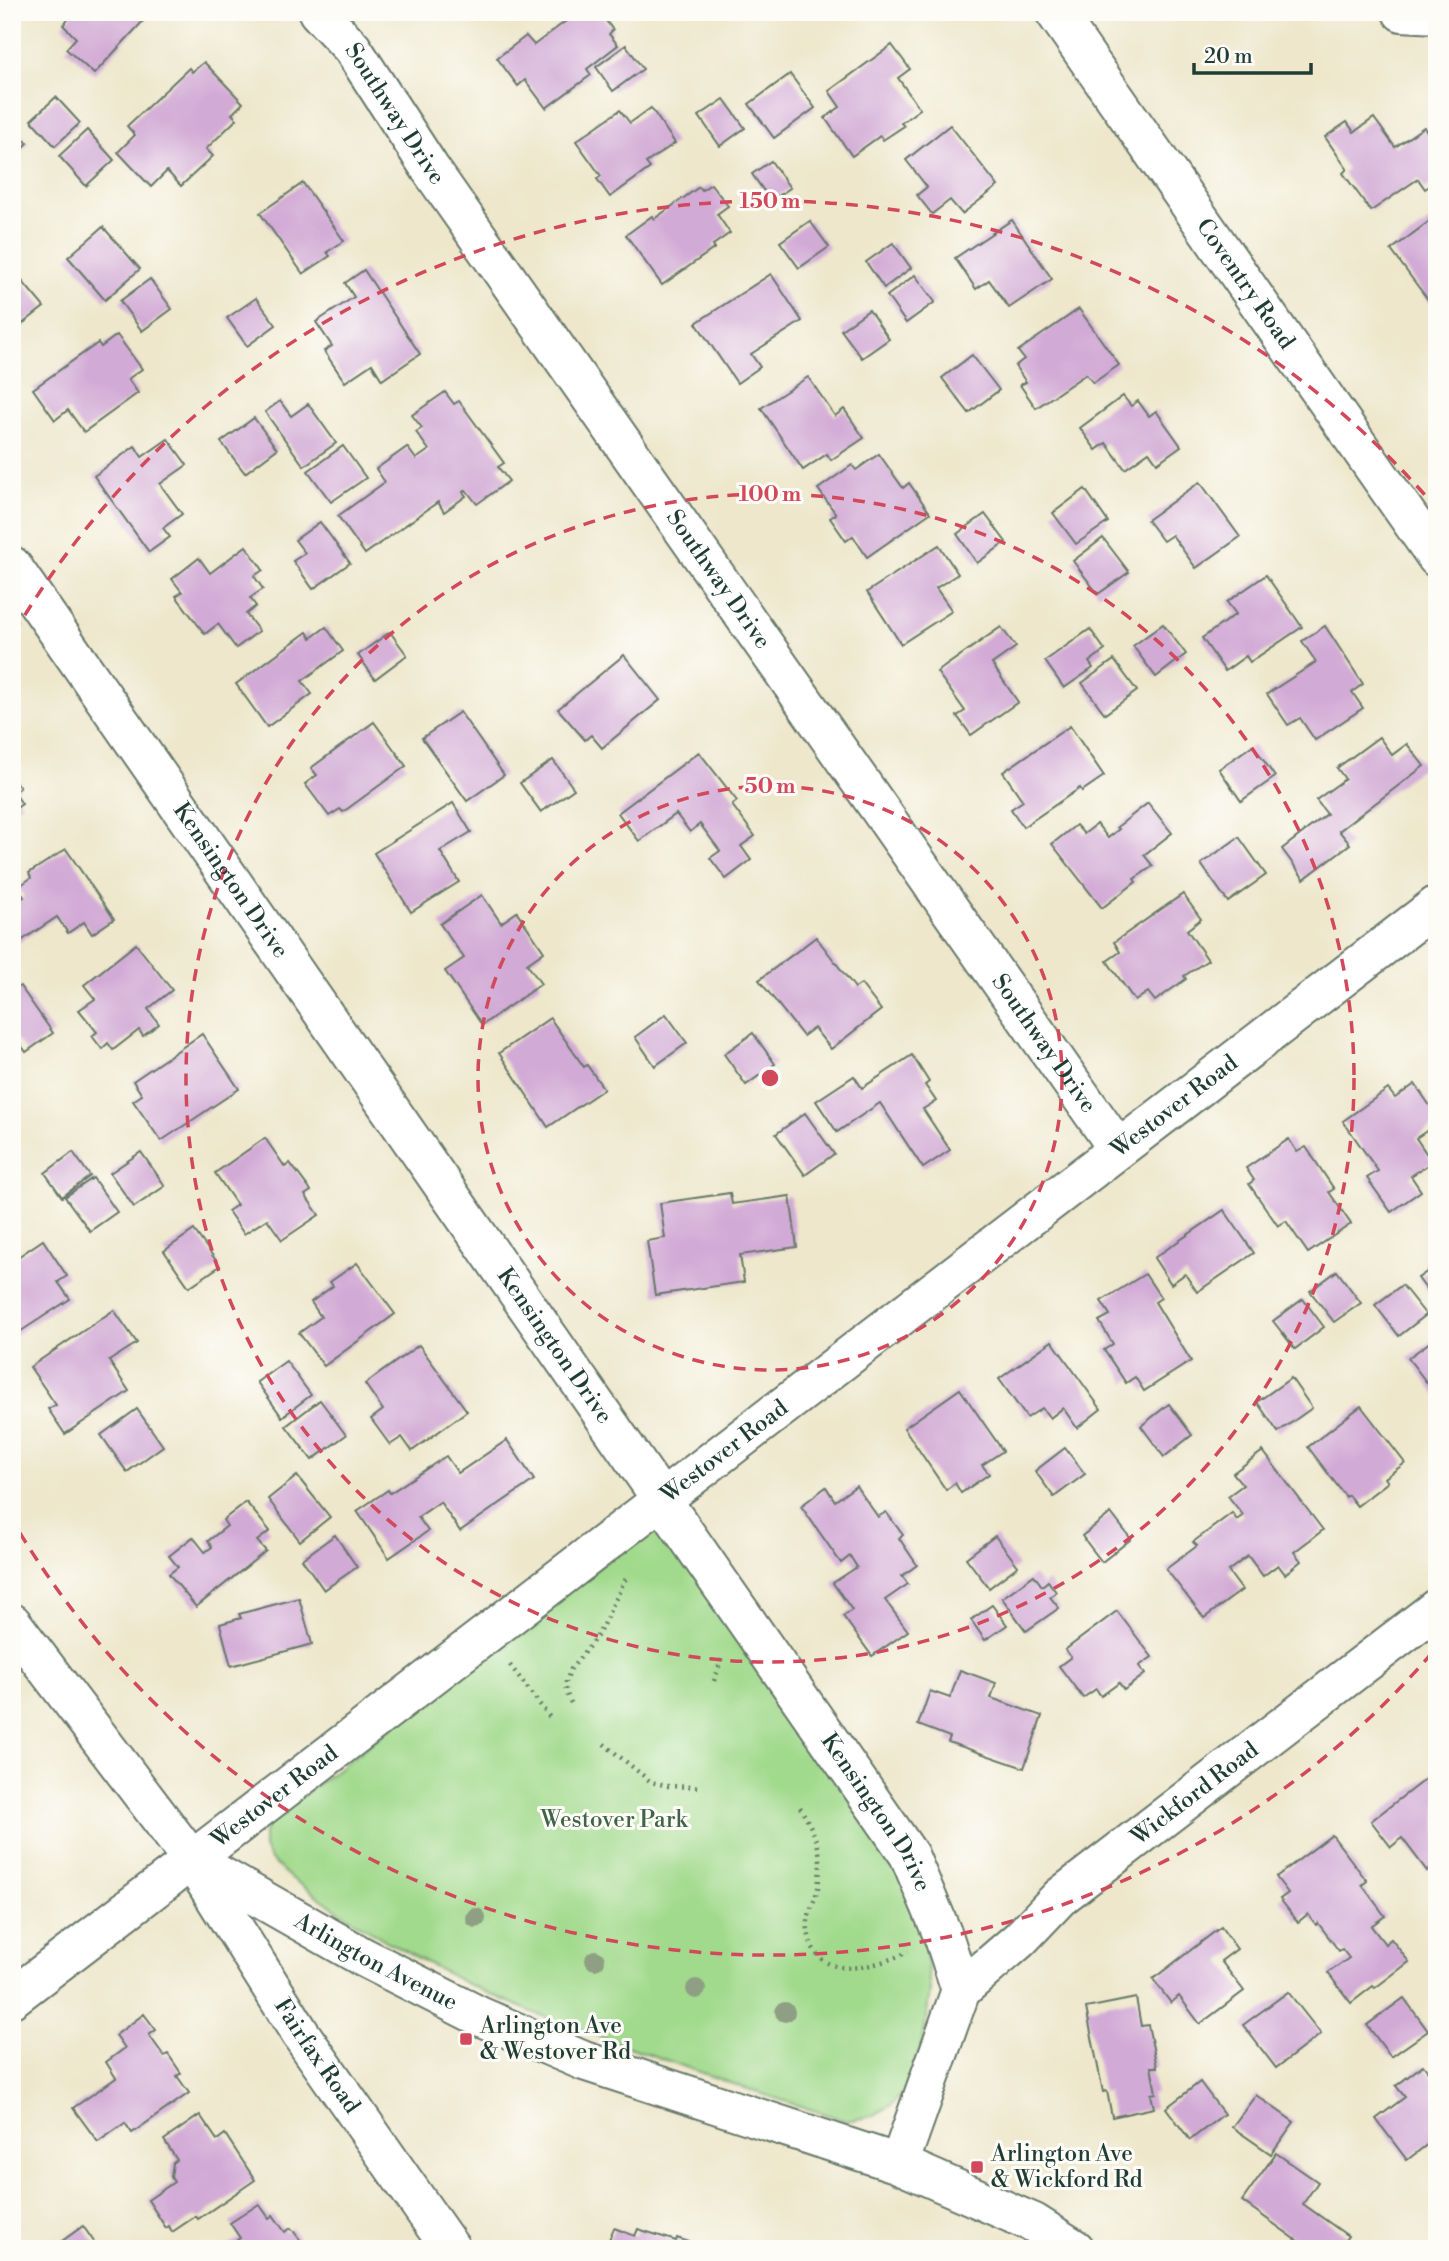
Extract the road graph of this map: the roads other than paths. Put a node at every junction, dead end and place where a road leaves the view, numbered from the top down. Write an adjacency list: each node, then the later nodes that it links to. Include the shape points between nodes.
1 (318, 12): 8 (street, Southway Drive, via 352,48 431,170)
2 (1402, 12): 4 (street)
3 (1061, 13): 5 (street, Coventry Road)
4 (1437, 14)
5 (1437, 558)
6 (12, 566): 9 (street, Kensington Drive)
7 (1437, 905): 8 (street, Westover Road)
8 (1118, 1149): 9 (street, Westover Road)
9 (662, 1500): 12 (street, Westover Road); 13 (street, Kensington Drive, via 909,1855)
10 (1437, 1608): 13 (street, Wickford Road, via 1060,1898)
11 (12, 1623): 12 (street, Arlington Avenue)
12 (191, 1859): 14 (street, Westover Road); 15 (street, Arlington Avenue, via 479,2016 584,2061); 16 (street, Fairfax Road, via 300,2033)
13 (961, 1990): 15 (street)
14 (12, 1998)
15 (898, 2164): 17 (street, Arlington Avenue, via 1034,2223)
16 (451, 2249)
17 (1075, 2249)

